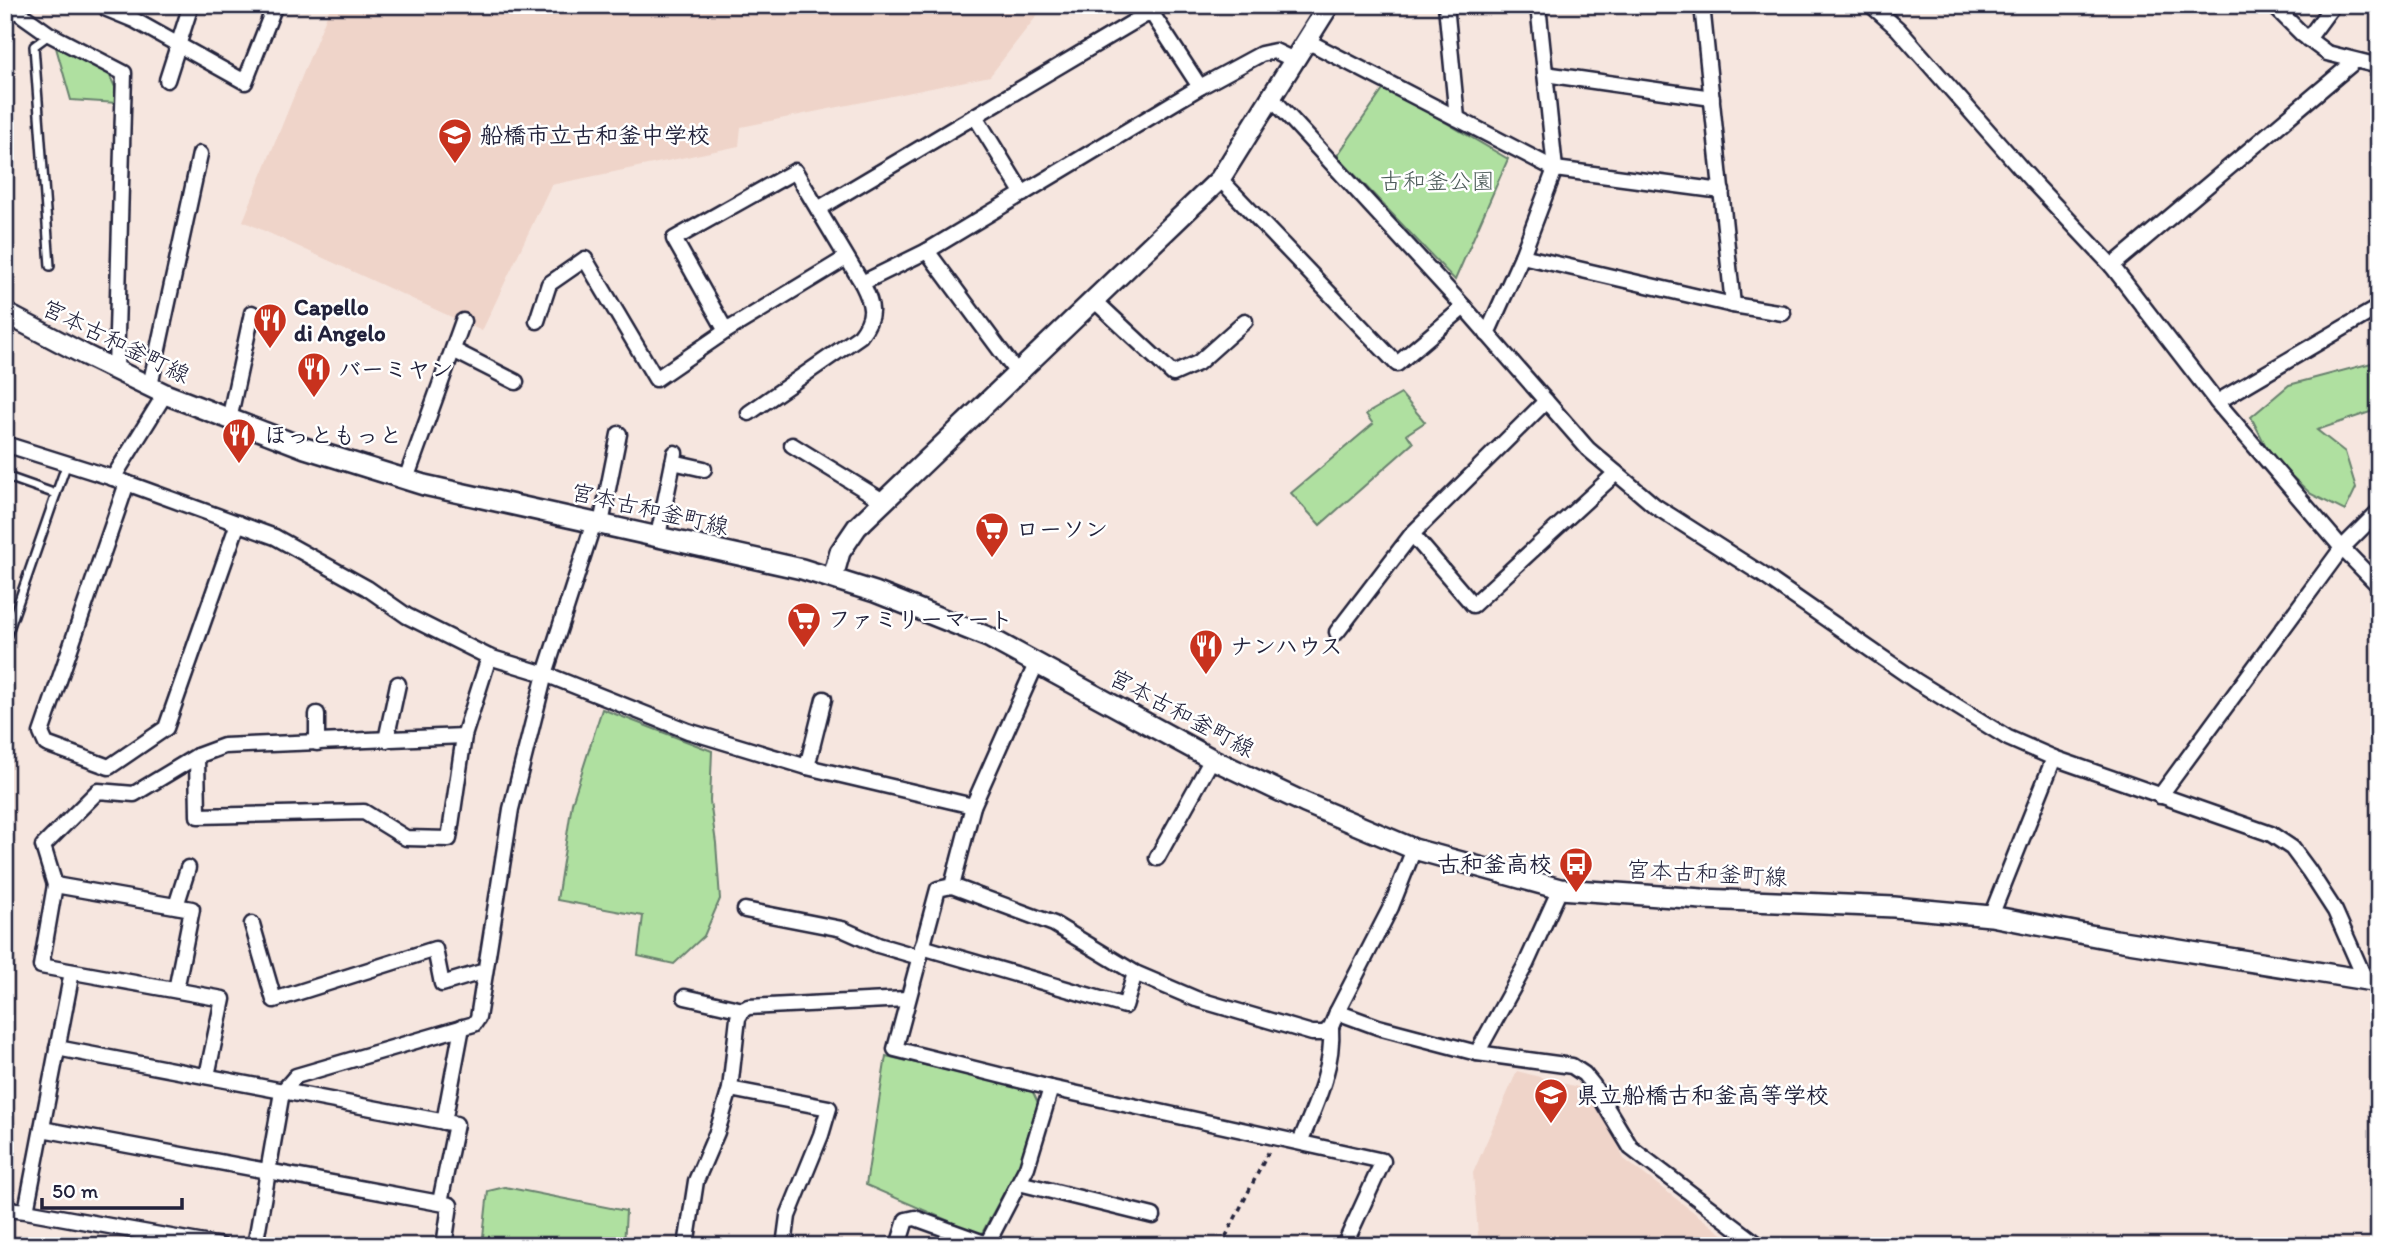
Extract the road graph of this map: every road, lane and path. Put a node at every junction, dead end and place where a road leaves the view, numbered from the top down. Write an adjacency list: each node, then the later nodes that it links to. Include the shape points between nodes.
1 (8, 5): 13 (street)
2 (191, 5): 16 (street)
3 (275, 5): 16 (street, via 245,82)
4 (1329, 5): 15 (street)
5 (1446, 5): 26 (street)
6 (1538, 5): 20 (street)
7 (1702, 5): 24 (street)
8 (1871, 5): 37 (street, via 1898,29)
9 (2273, 5): 14 (street)
10 (2333, 5): 14 (street)
11 (1152, 7): 22 (street); 25 (street)
12 (107, 9): 16 (street)
13 (49, 34): 36 (lane, via 34,46); 52 (street, via 124,73)
14 (2308, 38): 18 (street, via 2327,53)
15 (1307, 41): 17 (street); 26 (street)
16 (178, 45): 21 (street)
17 (1294, 60): 22 (street, via 1275,51 1261,54); 23 (street)
18 (2355, 61): 19 (street); 37 (street)
19 (2379, 66)
20 (1545, 75): 24 (street); 28 (street)
21 (167, 80)
22 (1200, 87): 31 (street)
23 (1272, 98): 29 (street); 41 (street)
24 (1712, 98): 30 (street)
25 (975, 116): 31 (street); 32 (street)
26 (1457, 118): 28 (street)
27 (200, 154): 55 (street)
28 (1555, 169): 30 (street); 34 (street)
29 (1220, 179): 39 (street); 41 (street, via 1397,365)
30 (1722, 191): 40 (street)
31 (1023, 194): 33 (street)
32 (818, 209): 35 (street); 49 (street, via 795,171 674,239)
33 (928, 251): 38 (street); 53 (street)
34 (1522, 256): 40 (street); 50 (street)
35 (846, 258): 38 (street); 49 (street)
36 (50, 266)
37 (2112, 266): 57 (street)
38 (862, 283): 58 (street, via 872,314 860,336)
39 (1094, 300): 48 (street, via 1173,374 1198,363); 53 (street)
40 (1733, 304): 45 (street)
41 (1464, 307): 50 (street)
42 (2379, 307): 57 (street)
43 (5, 313): 52 (street, 宮本古和釜町線)
44 (252, 313): 59 (street)
45 (1783, 313)
46 (463, 321): 51 (street)
47 (537, 321): 49 (street, via 549,284 585,259 656,379)
48 (1245, 321)
49 (726, 331)
50 (1487, 334): 56 (street)
51 (453, 350): 54 (street); 67 (street)
52 (116, 370): 55 (street, 宮本古和釜町線)
53 (1018, 374): 70 (street)
54 (516, 382)
55 (158, 390): 59 (street, 宮本古和釜町線); 68 (street)
56 (1546, 401): 65 (street); 74 (street)
57 (2217, 402): 76 (street)
58 (749, 414)
59 (229, 420): 67 (street, 宮本古和釜町線)
60 (619, 434): 73 (street)
61 (5, 444): 63 (street)
62 (792, 445): 70 (street)
63 (67, 463): 68 (street); 69 (lane)
64 (704, 469): 75 (street, via 674,458)
65 (1616, 473): 74 (street, via 1473,605); 91 (street, via 1655,506 1916,681 2008,737)
66 (5, 475): 69 (lane)
67 (406, 479): 73 (street, 宮本古和釜町線)
68 (120, 480): 72 (street); 72 (street, via 41,733 46,744 109,767 166,728)
69 (56, 494): 80 (lane)
70 (883, 501): 77 (street, via 848,538)
71 (2379, 511): 76 (street)
72 (238, 523): 81 (street, via 275,537 407,616)
73 (597, 523): 75 (street, 宮本古和釜町線); 83 (street)
74 (1412, 534): 79 (street)
75 (659, 536): 77 (street, 宮本古和釜町線)
76 (2342, 548): 78 (street); 94 (street)
77 (833, 577): 82 (street, 宮本古和釜町線, via 988,637)
78 (2379, 586)
79 (1337, 632)
80 (5, 641)
81 (489, 657): 83 (street); 87 (street)
82 (1037, 662): 92 (street, 宮本古和釜町線); 95 (street)
83 (545, 674): 93 (street, via 688,731); 107 (street, via 511,809)
84 (398, 684): 88 (street)
85 (824, 699): 93 (street)
86 (317, 714): 89 (street)
87 (464, 736): 88 (street); 90 (street, via 449,839 405,838 364,812 198,816)
88 (386, 740): 89 (street)
89 (317, 743): 90 (street, via 224,746)
90 (197, 756): 99 (street, via 134,794 98,791 43,846)
91 (2054, 758): 94 (street); 104 (street)
92 (1212, 759): 96 (street, 宮本古和釜町線); 97 (street)
93 (807, 767): 95 (street)
94 (2160, 796): 110 (street, via 2271,834 2292,848 2335,911)
95 (973, 806): 100 (street)
96 (1414, 849): 101 (street, 宮本古和釜町線); 115 (street, via 1391,907)
97 (1157, 858)
98 (188, 868): 102 (street)
99 (55, 885): 102 (street); 108 (street, via 41,966)
100 (952, 886): 106 (street, via 938,889); 109 (street, via 1054,925)
101 (1560, 889): 104 (street, 宮本古和釜町線); 119 (street, via 1526,964)
102 (176, 906): 111 (street, via 192,909)
103 (745, 910): 106 (street, via 842,929 878,945)
104 (1992, 916): 110 (street, 宮本古和釜町線)
105 (252, 925): 107 (street, via 274,1000 435,948 442,984)
106 (920, 952): 109 (street, via 1125,1006); 113 (street)
107 (485, 971): 116 (street, via 478,1018)
108 (72, 972): 111 (street); 118 (street)
109 (1135, 973): 117 (street, via 1196,999 1312,1033 1325,1033)
110 (2372, 981)
111 (176, 990): 120 (street, via 223,999)
112 (685, 997): 114 (street)
113 (906, 999): 114 (street); 121 (street, via 895,1049)
114 (743, 1010): 122 (street, via 738,1018)
115 (1336, 1012): 117 (street); 119 (street)
116 (462, 1027): 123 (street, via 296,1076); 124 (street)
117 (1331, 1027): 127 (street, via 1332,1047)
118 (57, 1048): 120 (street); 125 (street)
119 (1477, 1053): 143 (street, via 1572,1066 1584,1074 1631,1148)
120 (207, 1076): 123 (street)
121 (1051, 1088): 126 (street); 129 (street)
122 (730, 1089): 138 (street, via 696,1181); 139 (street, via 829,1108 788,1216)
123 (282, 1092): 124 (street); 128 (street)
124 (444, 1122): 130 (street, via 456,1124)
125 (41, 1129): 128 (street); 131 (street)
126 (1276, 1138): 127 (street); 141 (path)
127 (1300, 1142): 142 (street, via 1383,1161)
128 (267, 1172): 130 (street); 136 (street)
129 (1019, 1183): 133 (street); 134 (street)
130 (440, 1202): 137 (street, via 450,1205)
131 (26, 1210): 132 (street, via 6,1209); 135 (street)
132 (5, 1213)
133 (1153, 1216)
134 (987, 1245): 140 (street, via 915,1218 906,1220)
135 (222, 1246)
136 (255, 1246)
137 (444, 1246)
138 (686, 1246)
139 (784, 1246)
140 (898, 1246)
141 (1221, 1246)
142 (1344, 1246)
143 (1760, 1246)

